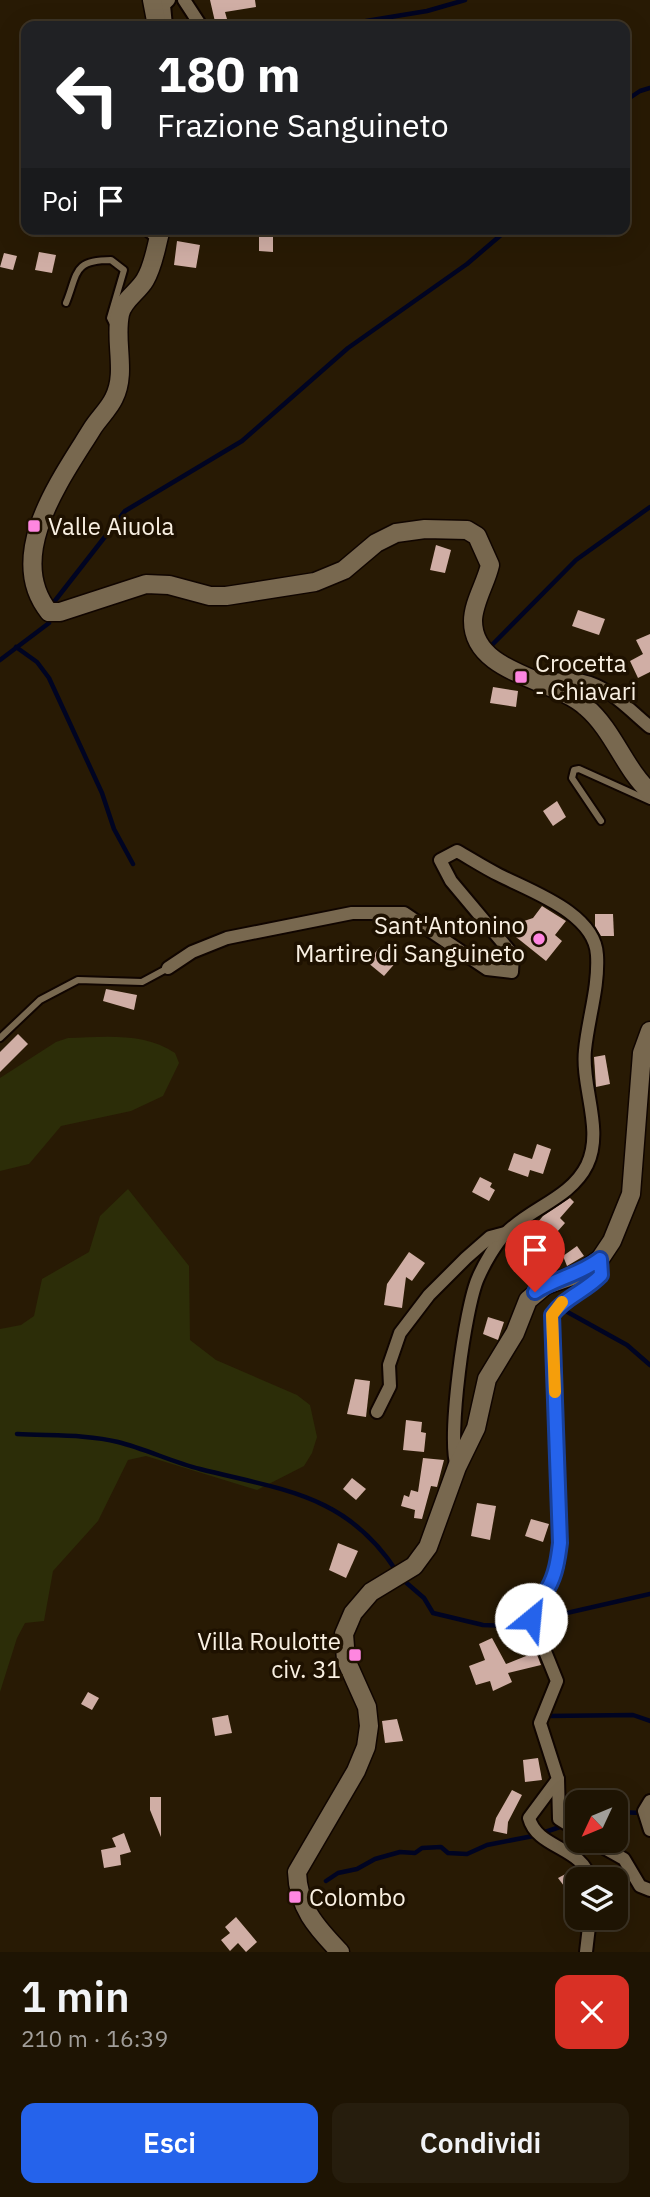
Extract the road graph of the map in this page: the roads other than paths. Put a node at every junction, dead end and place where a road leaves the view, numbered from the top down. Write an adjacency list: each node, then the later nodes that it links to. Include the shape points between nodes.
1 (152, 0): 5 (street)
2 (169, 0): 6 (street, via 164,5)
3 (184, 0): 7 (street)
4 (194, 0): 8 (street)
5 (156, 21)
6 (166, 21)
7 (199, 21)
8 (201, 21)
9 (159, 235): 11 (street, via 144,282 120,312)
10 (66, 303): 11 (lane, via 78,268 90,261 111,260 124,270 110,318)
11 (119, 334): 12 (street, via 121,372 114,398 46,509 37,535 31,568 39,600 49,612 146,584 226,596 315,582 344,570 396,533 467,530 477,536 491,565 472,619 482,651 495,662)
12 (542, 682): 13 (street, via 564,677 607,689); 14 (street, via 585,705 607,728)
13 (650, 727)
14 (650, 792)
15 (650, 801): 16 (lane, via 574,770 572,778)
16 (601, 821)
17 (168, 968): 19 (lane, via 142,982 78,979 40,1000); 20 (street, via 227,938 352,913 404,913 487,969 512,972 513,955 450,881 440,860 457,851 542,894 584,924 598,953 591,1027 584,1051 594,1146 586,1167 571,1186)
18 (650, 1031): 21 (street, via 642,1053 631,1194)
19 (0, 1038)
20 (505, 1233): 22 (street, via 490,1237 466,1258 400,1333 389,1365 390,1387); 23 (street, via 478,1279 466,1329 452,1453)
21 (600, 1259): 23 (street, via 581,1273 546,1285 528,1300 509,1346 487,1380 476,1428); 24 (street, via 601,1275 561,1303 552,1315 560,1543 558,1564 531,1619 556,1681 540,1723)
22 (377, 1412)
23 (457, 1467): 32 (street, via 428,1547 407,1571 371,1592 344,1634 346,1660 367,1706 366,1746 297,1872 303,1908)
24 (558, 1779): 26 (street, via 559,1819); 29 (street, via 529,1818 532,1828)
25 (650, 1801): 27 (street, via 644,1811)
26 (565, 1823)
27 (650, 1830)
28 (613, 1853): 30 (street, via 624,1859 640,1886)
29 (584, 1867)
30 (650, 1890)
31 (589, 1930): 33 (street)
32 (340, 1952)
33 (586, 1952)

